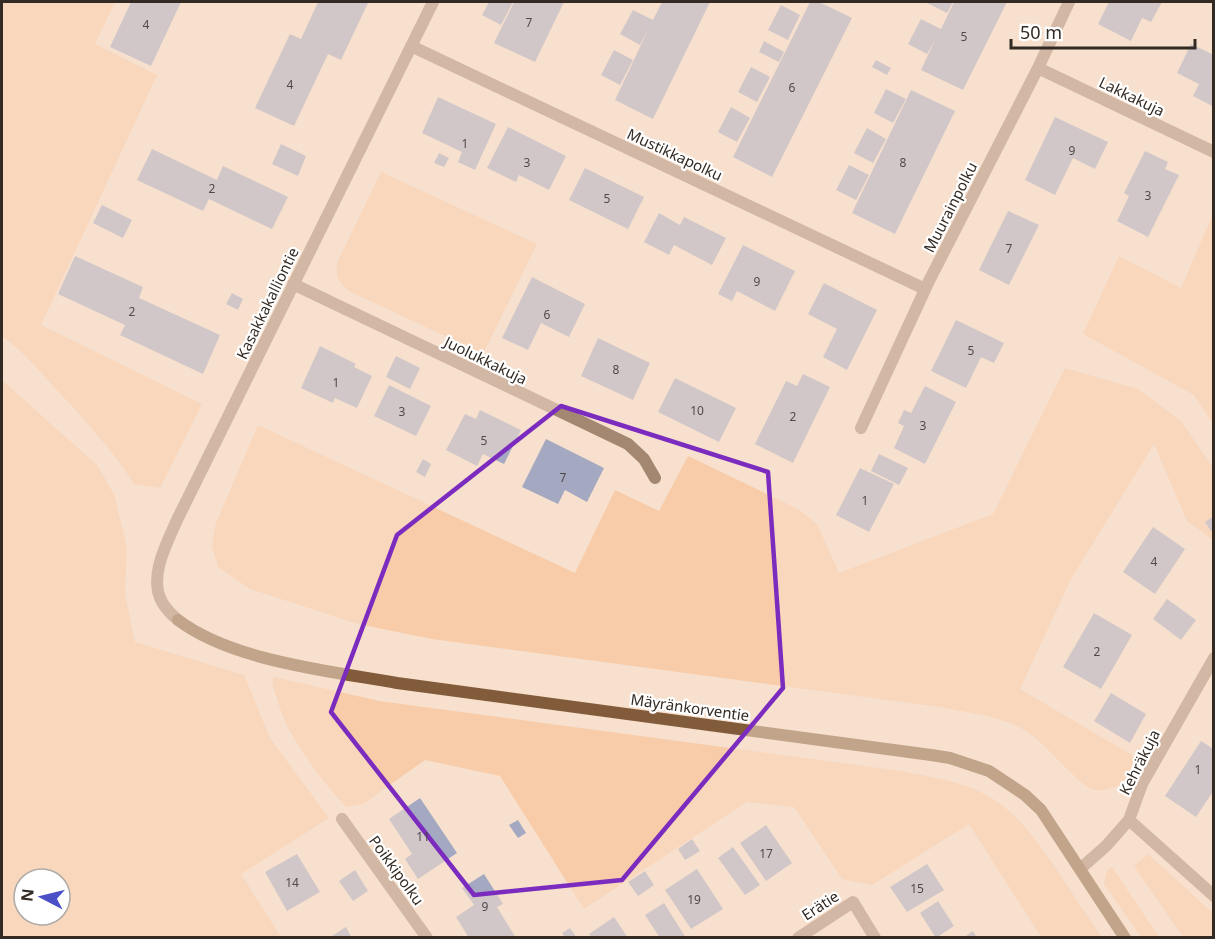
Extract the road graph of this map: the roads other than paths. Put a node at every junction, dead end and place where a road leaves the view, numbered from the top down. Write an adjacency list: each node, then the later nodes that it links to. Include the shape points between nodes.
1 (433, 2): 3 (street, Kasakkakalliontie)
2 (1070, 2): 4 (street, Muurainpolku)
3 (411, 46): 6 (street, Kasakkakalliontie); 7 (street, Mustikkapolku)
4 (1038, 68): 5 (street, Lakkakuja); 7 (street, Muurainpolku)
5 (1214, 152)
6 (293, 284): 9 (street, Juolukkakuja, via 628,444); 10 (street, Kasakkakalliontie, via 166,546 159,567 158,590)
7 (926, 289): 8 (street, Muurainpolku)
8 (861, 428)
9 (655, 477)
10 (178, 620): 14 (street, Mäyränkorventie, via 215,642 261,657 344,674 959,761 989,771 1025,795 1041,810)
11 (1214, 658): 13 (street, Kehräkuja, via 1142,784)
12 (342, 819): 16 (street, Poikkipolku)
13 (1129, 820): 14 (street, Kehräkuja); 15 (street)
14 (1080, 869): 19 (street, Mäyränkorventie)
15 (1214, 897)
16 (427, 938)
17 (798, 938): 18 (street, Erätie, via 853,902)
18 (875, 938)
19 (1125, 938)

